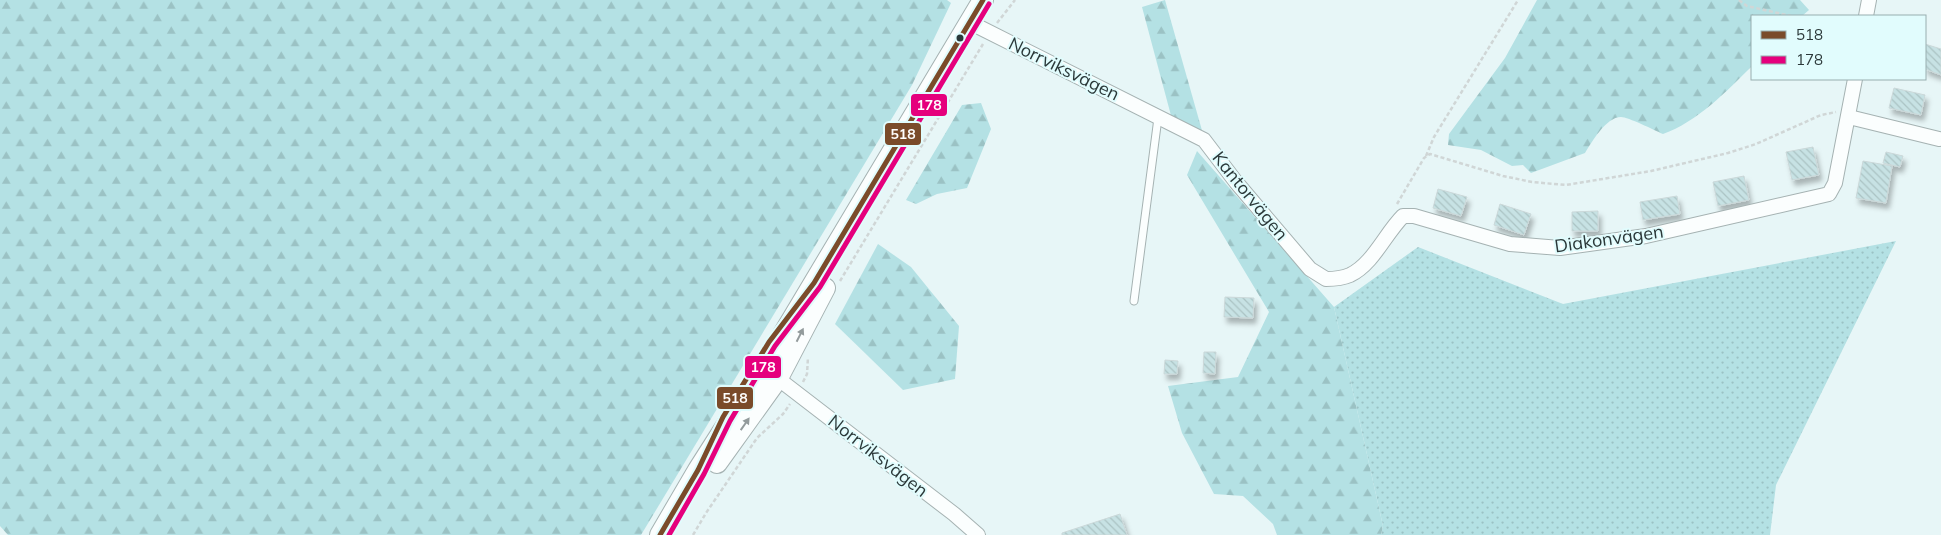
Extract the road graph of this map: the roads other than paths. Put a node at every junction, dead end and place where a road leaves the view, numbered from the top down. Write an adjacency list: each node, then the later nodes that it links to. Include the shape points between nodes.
1 (983, 0): 4 (street)
2 (1869, 0): 3 (street)
3 (1866, 15)
4 (970, 22): 7 (street, Norrviksvägen); 9 (street)
5 (1855, 80): 6 (street)
6 (1849, 117): 8 (street); 10 (street, Diakonvägen, via 1835,183 1829,194 1818,198 1646,236 1560,248 1510,244 1414,216 1403,216 1361,267 1350,275)
7 (1158, 118): 10 (street, Kantorvägen, via 1204,140 1310,269 1326,279); 12 (lane)
8 (1939, 139)
9 (895, 145): 11 (street); 13 (street, one-way to 9, via 844,250)
10 (1336, 278)
11 (814, 283): 13 (street); 14 (street, via 759,359 723,417)
12 (1134, 301)
13 (770, 373): 14 (street); 16 (street, one-way to 13); 17 (street, Norrviksvägen)
14 (698, 470): 15 (street)
15 (660, 535)
16 (666, 535)
17 (978, 535)

